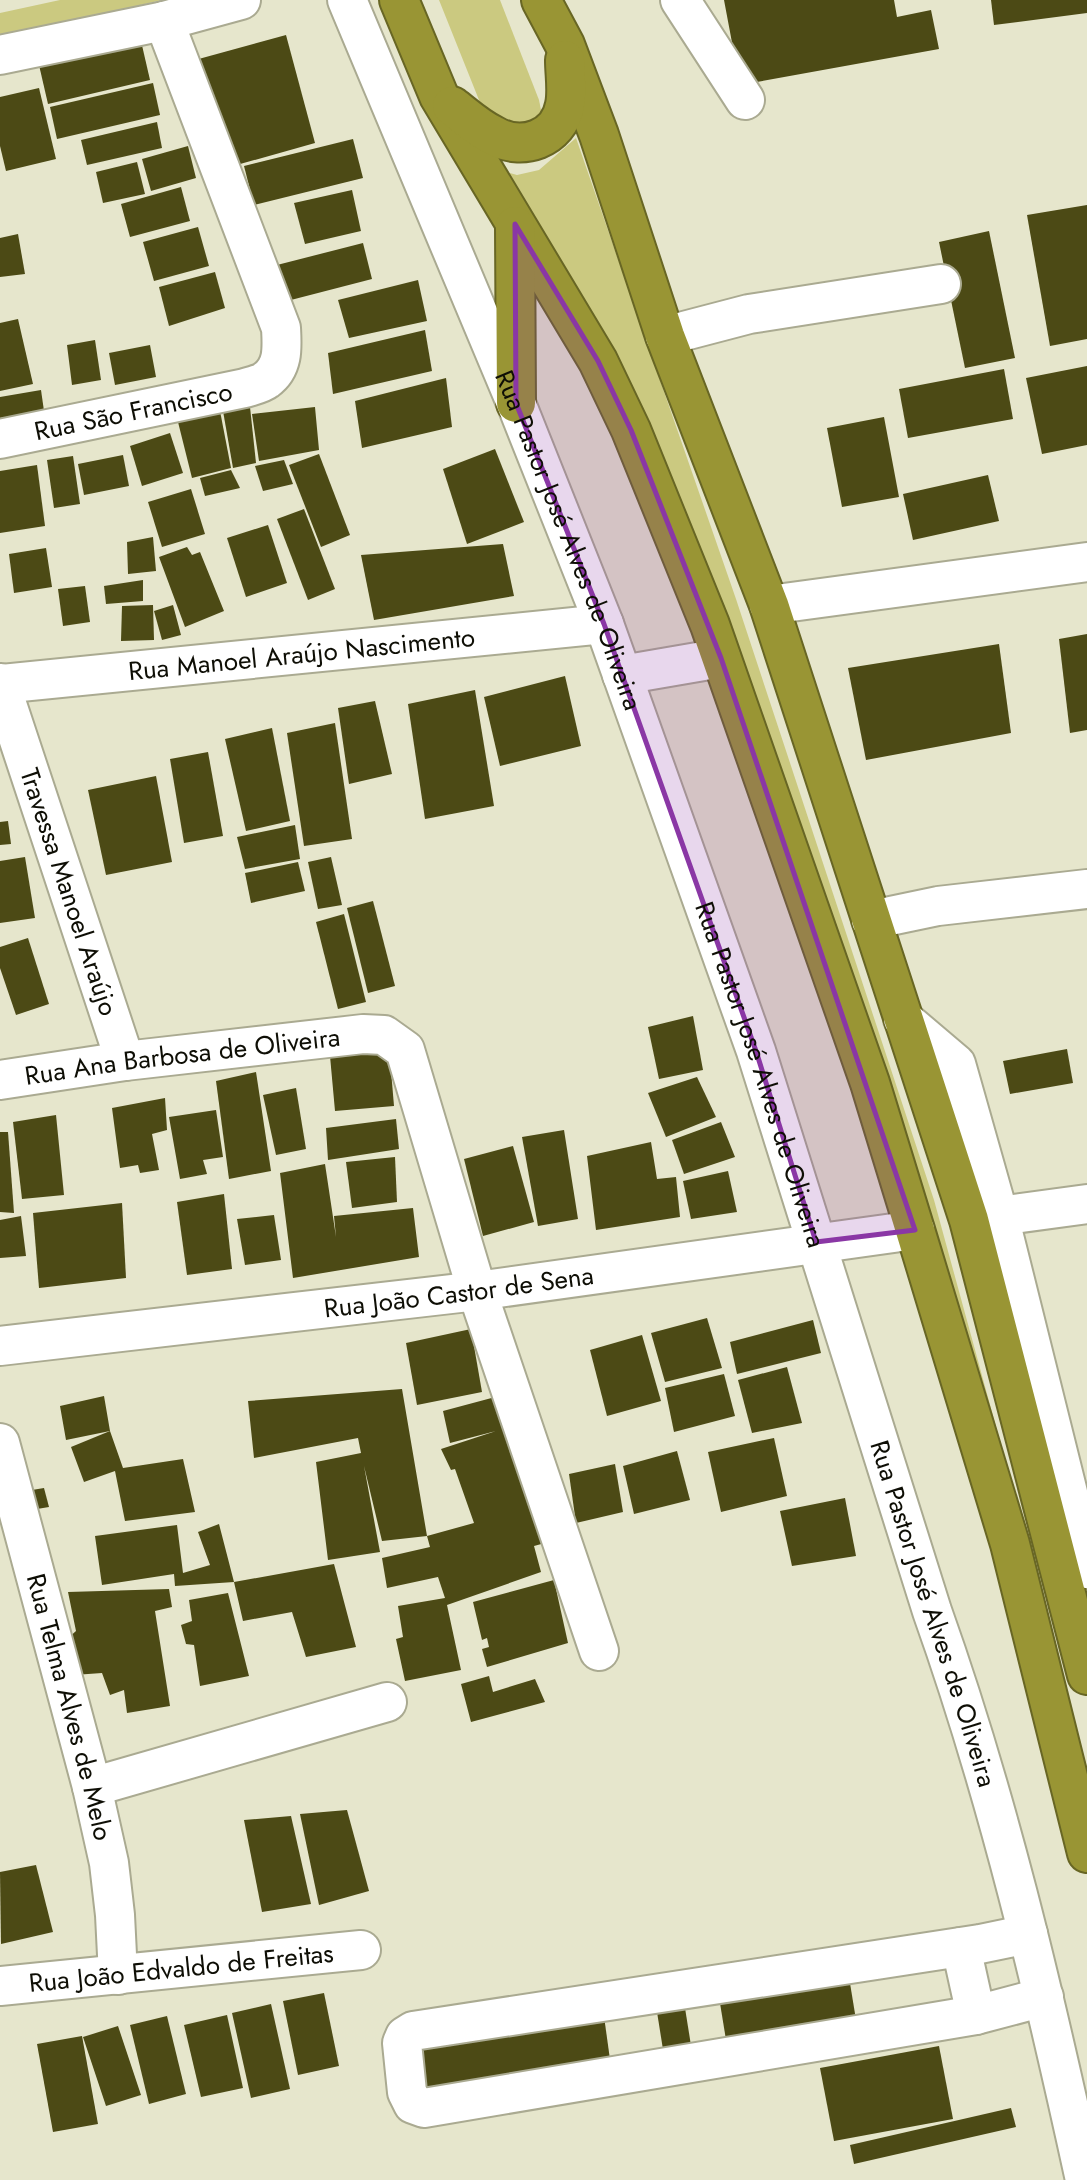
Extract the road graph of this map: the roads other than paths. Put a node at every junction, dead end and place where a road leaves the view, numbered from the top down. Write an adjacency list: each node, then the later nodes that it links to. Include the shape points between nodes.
1 (241, 0): 6 (street)
2 (347, 0): 14 (street, Rua Pastor José Alves de Oliveira)
3 (399, 0): 9 (highway)
4 (680, 0): 10 (street)
5 (545, 3): 7 (highway)
6 (164, 21): 8 (street); 15 (street, Rua São Francisco, via 281,328 281,362 266,380 245,388)
7 (565, 45): 9 (highway, via 566,104 559,122 544,139 522,144 494,137); 13 (highway)
8 (0, 55)
9 (439, 96): 11 (highway)
10 (745, 100)
11 (515, 224): 14 (highway); 19 (highway, via 598,361 631,430)
12 (941, 284): 13 (street, via 749,314)
13 (666, 336): 17 (highway)
14 (516, 404): 18 (street, Rua Pastor José Alves de Oliveira)
15 (0, 439)
16 (1087, 562): 17 (street)
17 (769, 605): 23 (highway)
18 (604, 624): 20 (street, Rua Pastor José Alves de Oliveira); 21 (street, Rua Manoel Araújo Nascimento)
19 (721, 659): 20 (street); 29 (highway, via 870,1083)
20 (622, 675): 30 (street, Rua Pastor José Alves de Oliveira, via 756,1051)
21 (0, 684): 25 (street, Travessa Manoel Araújo)
22 (1087, 889): 23 (street, via 938,906)
23 (871, 920): 24 (highway)
24 (903, 1019): 28 (street, via 956,1064); 36 (highway, via 969,1220)
25 (125, 1061): 26 (street, Rua Ana Barbosa de Oliveira); 31 (street, Rua Ana Barbosa de Oliveira, via 384,1035 405,1050)
26 (0, 1080)
27 (1087, 1204): 28 (street)
28 (999, 1216): 34 (street)
29 (915, 1230): 30 (street, Rua João Castor de Sena); 39 (highway, via 1010,1545)
30 (816, 1242): 31 (street, Rua João Castor de Sena); 40 (street, Rua Pastor José Alves de Oliveira, via 963,1701)
31 (477, 1291): 32 (street, Rua João Castor de Sena); 35 (street)
32 (0, 1346)
33 (0, 1443): 38 (street, Rua Telma Alves de Melo)
34 (1087, 1569)
35 (599, 1651)
36 (1087, 1675)
37 (387, 1702): 38 (street)
38 (92, 1787): 43 (street, Rua Telma Alves de Melo, via 109,1863)
39 (1087, 1853)
40 (1028, 1934): 41 (street); 45 (street, Rua Pastor José Alves de Oliveira)
41 (961, 1947): 46 (street); 46 (street, via 413,2031 402,2043 407,2092 414,2104 424,2108)
42 (361, 1950): 43 (street, Rua João Edvaldo de Freitas)
43 (118, 1975): 44 (street, Rua João Edvaldo de Freitas)
44 (0, 1986)
45 (1044, 1997): 46 (street); 47 (street, Rua Pastor José Alves de Oliveira)
46 (976, 2015)
47 (1085, 2180)

